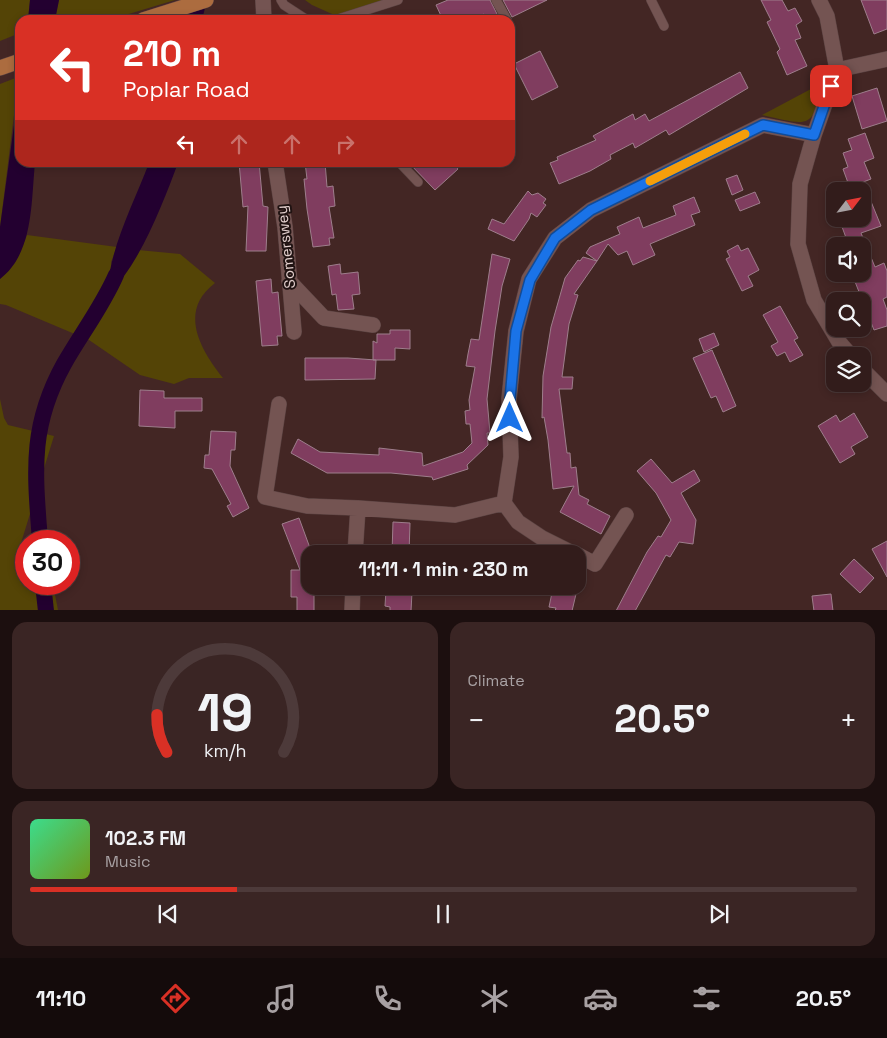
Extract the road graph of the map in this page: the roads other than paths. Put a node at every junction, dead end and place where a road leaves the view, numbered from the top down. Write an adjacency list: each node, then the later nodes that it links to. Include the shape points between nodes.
1 (206, 0): 8 (main road)
2 (263, 0): 9 (street)
3 (281, 0): 10 (lane)
4 (398, 0): 11 (lane)
5 (496, 0): 12 (lane)
6 (651, 0): 13 (lane)
7 (819, 0): 17 (street, via 827,16)
8 (158, 15)
9 (264, 15)
10 (299, 15)
11 (350, 15)
12 (504, 15)
13 (664, 26)
14 (887, 59): 17 (street)
15 (15, 63): 16 (main road)
16 (0, 68)
17 (837, 70): 18 (street)
18 (814, 135): 25 (street, via 800,184 798,244 814,300); 29 (street, via 763,125 591,210 555,238 530,280 516,331 510,399 511,457)
19 (276, 167): 22 (street, Somerswey)
20 (403, 167): 21 (lane)
21 (418, 182)
22 (290, 281): 23 (street, via 324,318); 24 (street, Somerswey)
23 (373, 326)
24 (294, 332)
25 (843, 347)
26 (871, 378): 27 (street)
27 (887, 394)
28 (279, 404): 30 (street, via 266,497 307,506)
29 (504, 503): 30 (street, via 456,515); 33 (street, via 518,522)
30 (358, 508): 32 (street)
31 (626, 514): 34 (street, via 595,564)
32 (356, 545)
33 (556, 545)
34 (586, 560)
35 (353, 595): 36 (street)
36 (352, 610)

